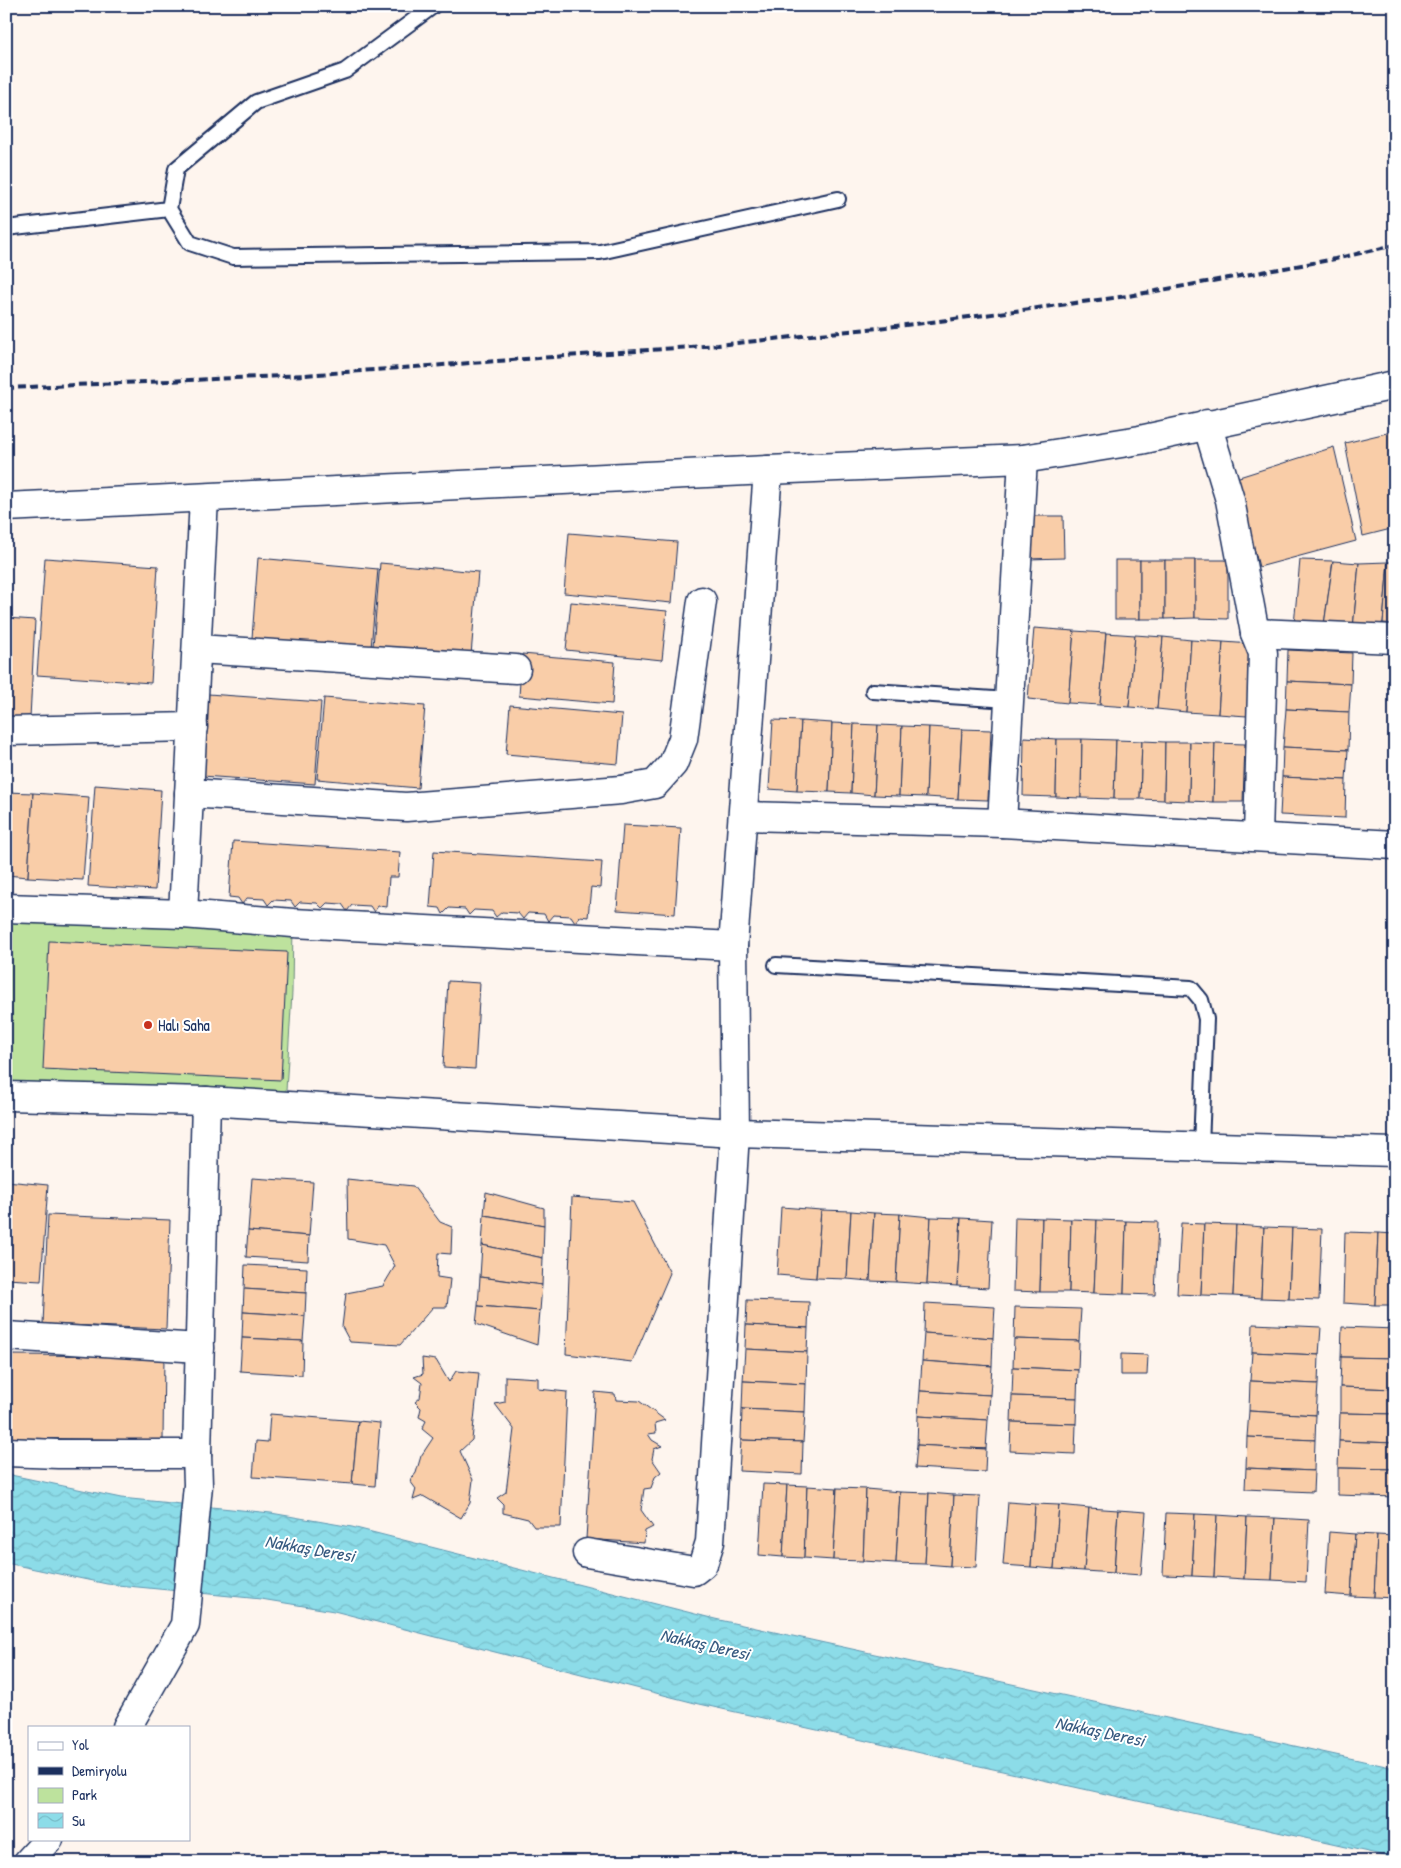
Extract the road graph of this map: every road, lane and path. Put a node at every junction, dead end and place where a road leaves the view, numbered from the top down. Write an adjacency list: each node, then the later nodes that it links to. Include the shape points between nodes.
1 (433, 6): 3 (lane, via 345,71 256,102 176,169)
2 (838, 199): 3 (lane, via 600,252 233,257 190,242)
3 (169, 208): 4 (lane)
4 (6, 228)
5 (1395, 385): 6 (street)
6 (1207, 424): 7 (street, via 1140,440); 12 (street, via 1230,500)
7 (1023, 459): 8 (street); 17 (street)
8 (768, 470): 9 (street); 21 (street)
9 (204, 498): 10 (street); 14 (street)
10 (6, 507)
11 (702, 600): 20 (street, via 683,739 673,764 655,784 620,790 406,807)
12 (1255, 633): 13 (street); 23 (street, via 1263,653)
13 (1395, 640)
14 (197, 649): 15 (street); 18 (street)
15 (516, 669)
16 (872, 691): 17 (lane)
17 (1009, 700): 22 (street)
18 (193, 727): 19 (street); 20 (street)
19 (6, 731)
20 (188, 793): 26 (street)
21 (744, 816): 22 (street); 27 (street)
22 (1002, 823): 23 (street)
23 (1258, 836): 24 (street)
24 (1395, 845)
25 (6, 908): 26 (street)
26 (183, 914): 27 (street, via 294,923)
27 (733, 946): 31 (street)
28 (776, 965): 32 (lane, via 1192,988 1201,1000 1206,1019)
29 (6, 1096): 30 (street)
30 (206, 1101): 31 (street); 35 (street)
31 (735, 1134): 32 (street); 38 (street, via 710,1542 703,1564 694,1571)
32 (1201, 1146): 33 (street)
33 (1395, 1152)
34 (6, 1336): 35 (street)
35 (200, 1348): 37 (street)
36 (6, 1452): 37 (street)
37 (197, 1454): 39 (street, via 198,1485 185,1625)
38 (587, 1553)
39 (128, 1726)
40 (48, 1840): 41 (street)
41 (28, 1862)

